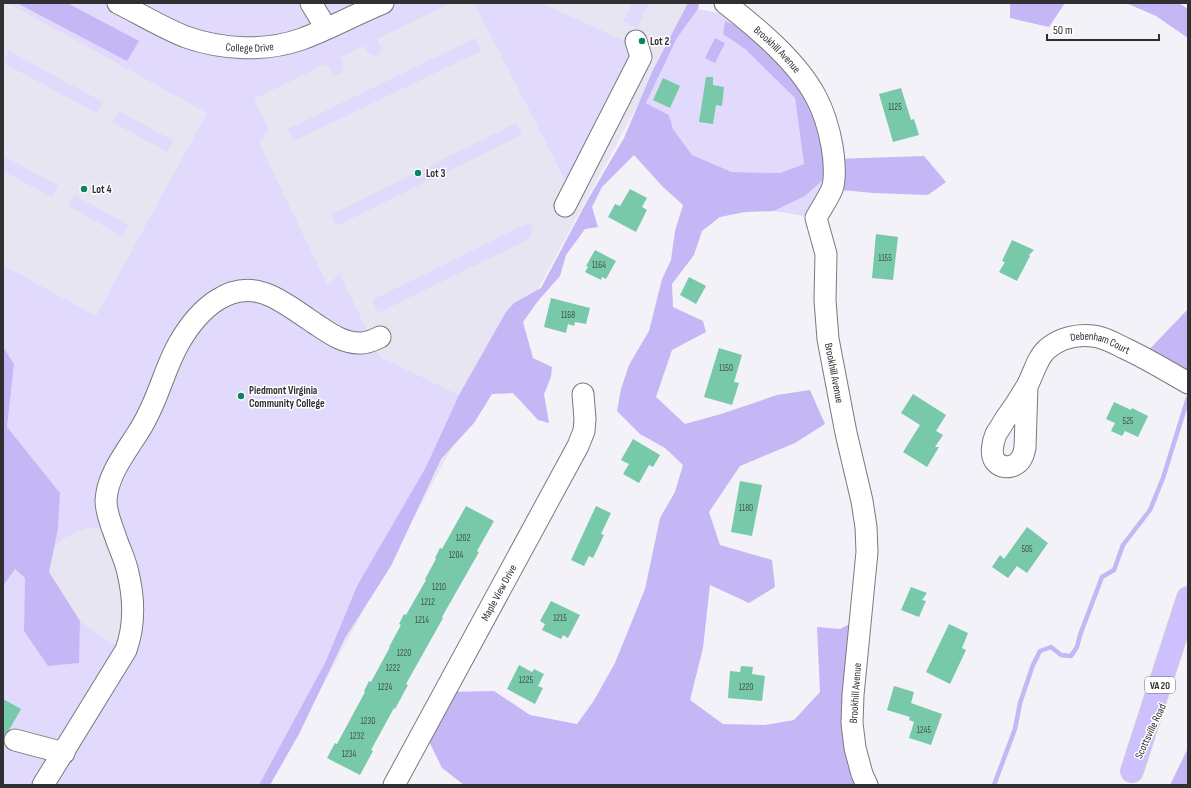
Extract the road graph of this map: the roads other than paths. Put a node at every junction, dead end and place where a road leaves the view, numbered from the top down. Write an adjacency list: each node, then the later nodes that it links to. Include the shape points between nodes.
1 (118, 3): 5 (street, College Drive, via 186,37 232,48 284,44)
2 (311, 3): 5 (street)
3 (383, 3): 5 (street, College Drive)
4 (725, 3): 19 (street, Brookhill Avenue, via 776,46 802,75 816,96 830,134 834,159 832,189 816,218 826,254 825,300 828,339 866,527 867,552 852,723 855,748)
5 (326, 28)
6 (636, 41): 7 (street, via 641,57)
7 (565, 206)
8 (380, 337): 15 (street, via 362,344 343,340 271,296 245,290 229,293 199,314 174,351 141,429 117,465 110,482 106,501 109,519 128,572 132,597 133,622 130,640)
9 (1188, 383): 10 (street, Debenham Court, via 1108,340 1094,336 1079,336 1067,338 1047,349 1039,358)
10 (1027, 386)
11 (582, 394): 18 (street, Maple View Drive, via 585,419 584,431 578,446)
12 (1188, 598): 16 (highway, Scottsville Road / VA 20)
13 (1188, 648): 16 (highway, Scottsville Road / VA 20)
14 (15, 740): 15 (street)
15 (64, 753): 17 (street)
16 (1129, 778)
17 (43, 785)
18 (394, 785)
19 (867, 785)

